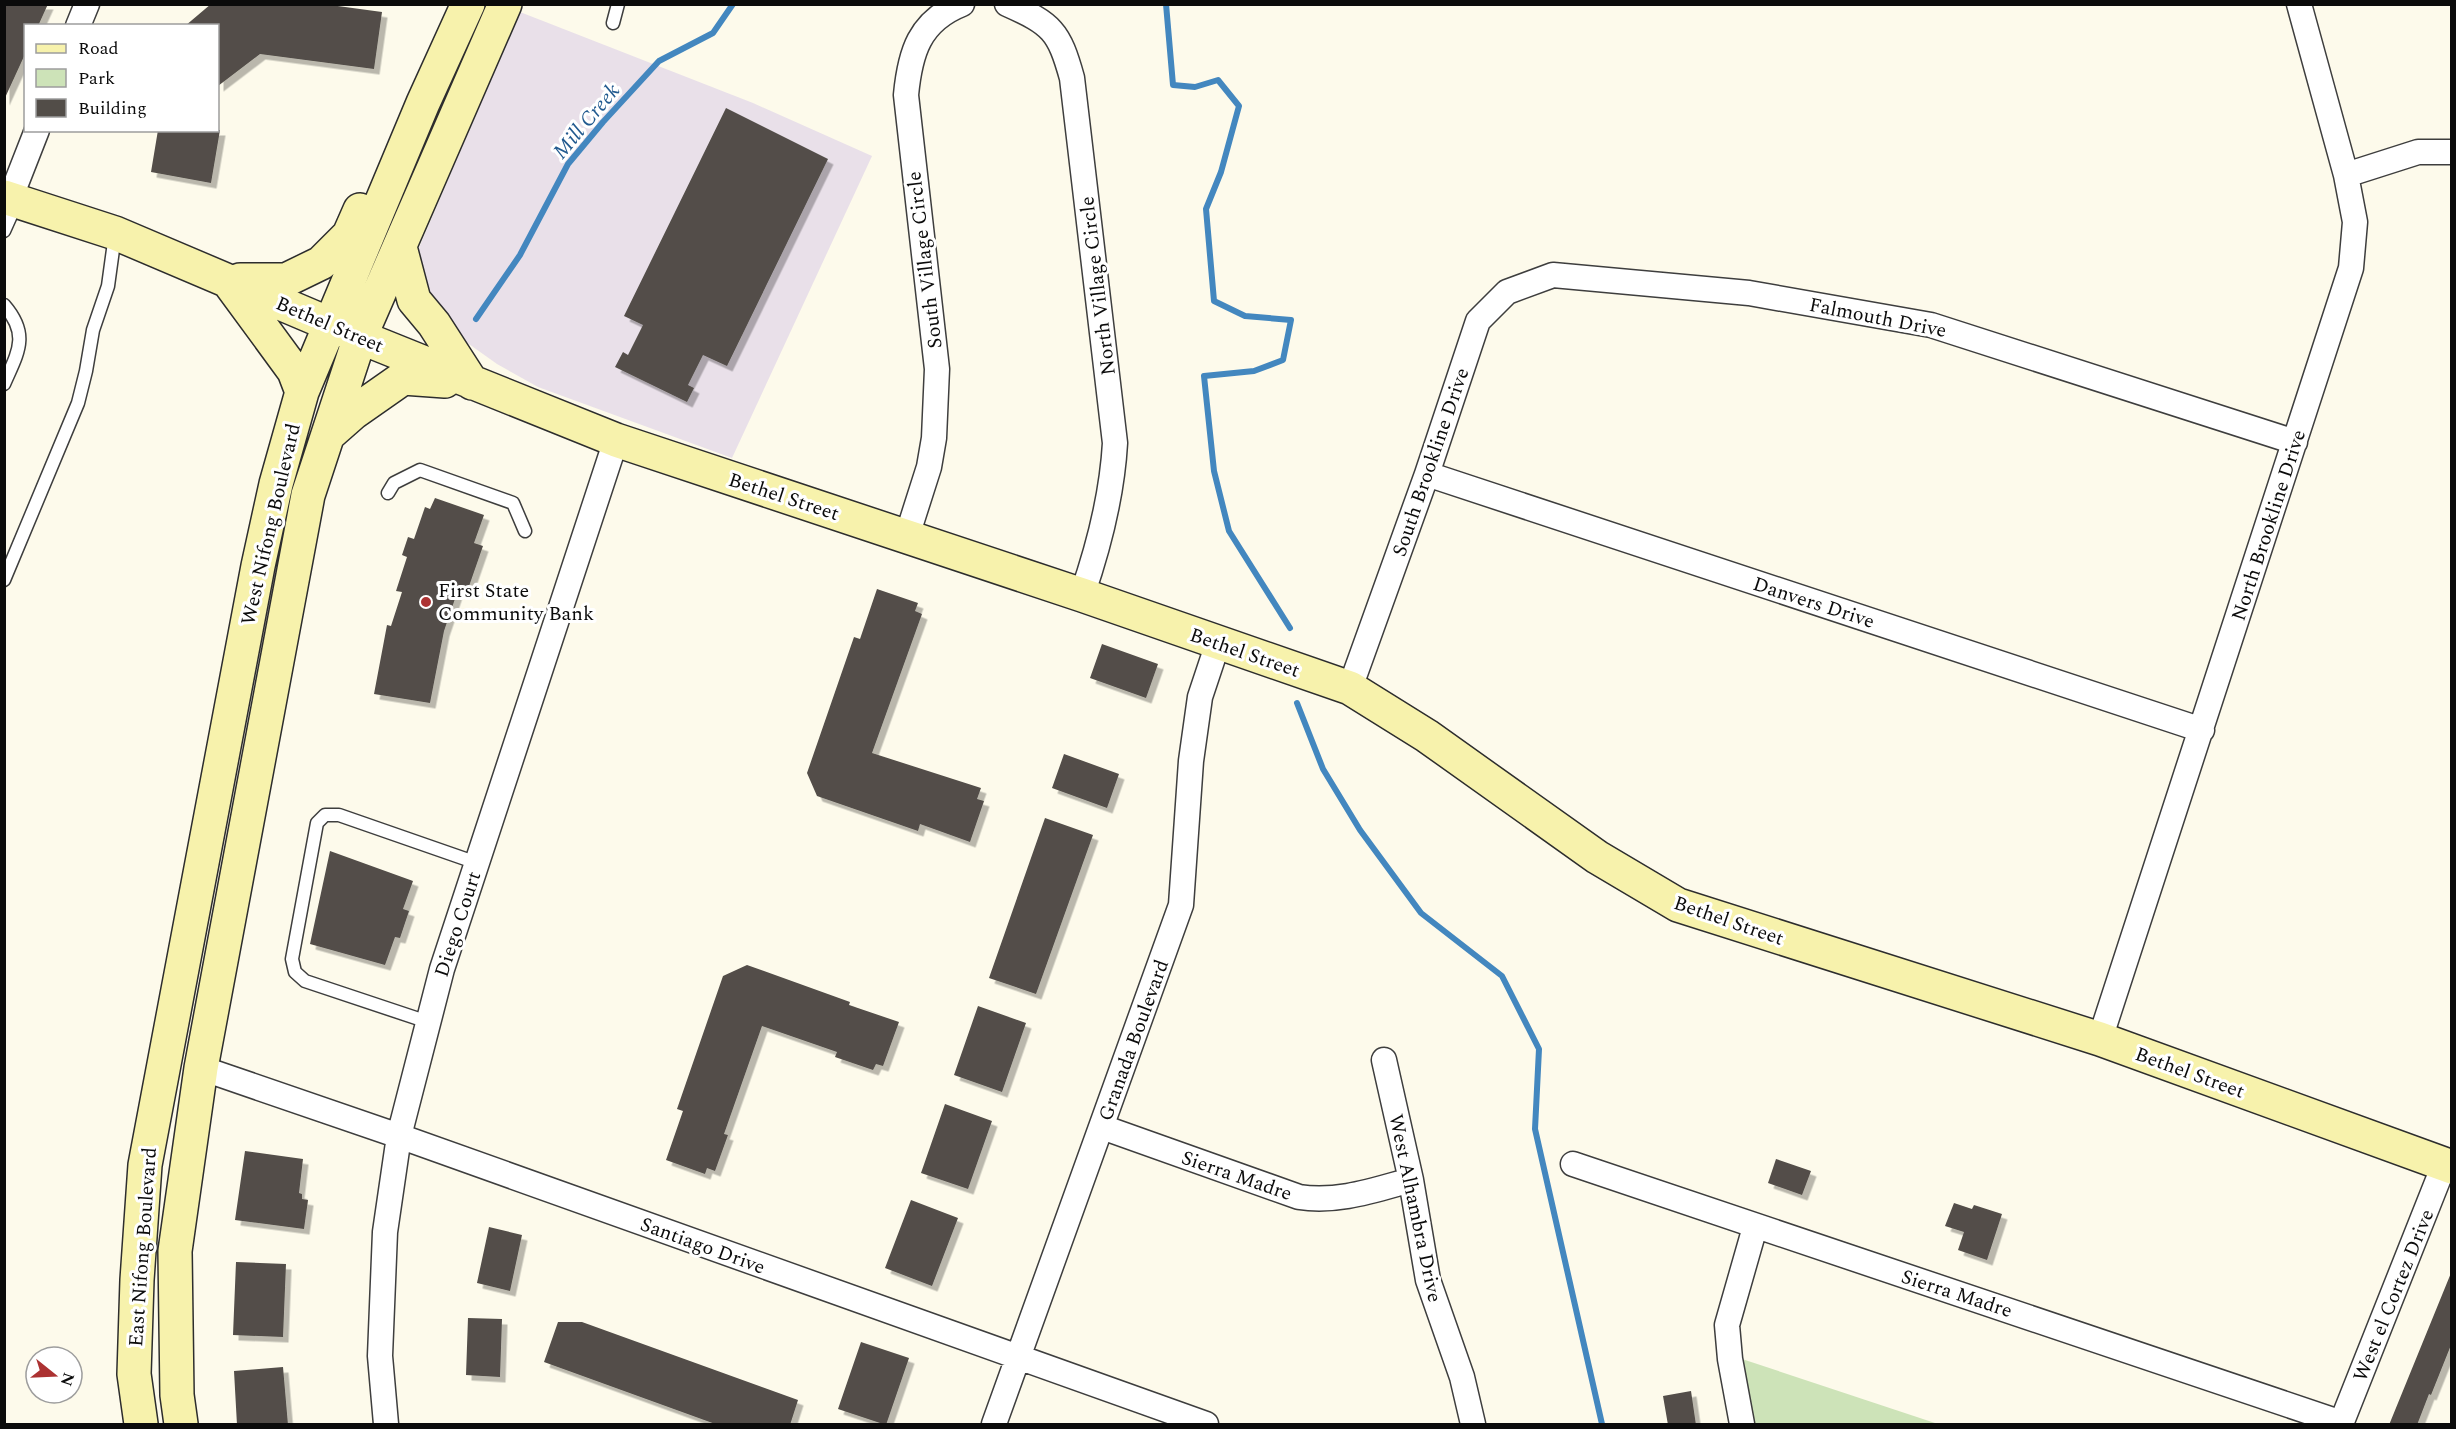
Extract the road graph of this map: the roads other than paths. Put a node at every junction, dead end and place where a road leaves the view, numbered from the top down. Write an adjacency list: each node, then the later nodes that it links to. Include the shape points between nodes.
1 (87, 4): 9 (street)
2 (468, 4): 10 (main road, West Nifong Boulevard)
3 (505, 4): 17 (main road, West Nifong Boulevard)
4 (618, 4): 8 (lane)
5 (962, 4): 32 (street, South Village Circle, via 933,21 923,34 908,75 906,95 937,369 929,467)
6 (1007, 4): 34 (street, North Village Circle, via 1051,28 1064,48 1074,90 1115,443 1108,507)
7 (2299, 4): 13 (street, North Brookline Drive)
8 (613, 22)
9 (79, 24)
10 (423, 103): 19 (main road, via 398,120 350,235 321,263 286,280); 21 (main road, West Nifong Boulevard)
11 (36, 132): 14 (street)
12 (2451, 152): 13 (street, via 2418,152)
13 (2346, 175): 28 (street, North Brookline Drive, via 2355,222 2351,268)
14 (11, 199): 15 (lane); 16 (main road, Bethel Street)
15 (4, 231)
16 (115, 233): 19 (main road, Bethel Street); 33 (lane, via 108,286 93,330 78,403)
17 (400, 247): 22 (main road, West Nifong Boulevard); 23 (main road, via 414,300)
18 (1553, 275): 28 (street, Falmouth Drive, via 1749,293 1931,325); 29 (street, South Brookline Drive, via 1507,292 1478,321)
19 (227, 280): 21 (main road, Bethel Street); 25 (main road, via 294,371)
20 (4, 305): 24 (lane, via 20,330 20,346)
21 (330, 324): 22 (main road, Bethel Street); 25 (main road, West Nifong Boulevard)
22 (360, 338): 23 (main road, Bethel Street); 26 (main road, West Nifong Boulevard)
23 (472, 383): 26 (main road, via 403,378); 27 (main road, Bethel Street)
24 (4, 384)
25 (302, 392): 38 (main road, West Nifong Boulevard, via 258,566)
26 (326, 436): 43 (main road, West Nifong Boulevard, via 308,495)
27 (616, 440): 32 (main road, Bethel Street); 39 (street, Diego Court)
28 (2295, 442): 37 (street, North Brookline Drive)
29 (1427, 474): 36 (street, South Brookline Drive); 37 (street, Danvers Drive)
30 (388, 493): 31 (lane, via 394,483 420,470 513,503)
31 (525, 531)
32 (907, 537): 34 (main road, Bethel Street)
33 (4, 580)
34 (1082, 596): 35 (main road, Bethel Street)
35 (1218, 643): 36 (main road, Bethel Street); 45 (street, Granada Boulevard, via 1200,697 1191,762 1181,905)
36 (1350, 688): 41 (main road, Bethel Street, via 1427,736 1597,857 1678,905)
37 (2202, 730): 41 (street, North Brookline Drive)
38 (203, 854): 43 (main road, via 214,897 188,1047); 44 (main road, West Nifong Boulevard)
39 (477, 863): 40 (street, Diego Court); 40 (lane, via 339,815 325,814 317,823 292,959 295,972 305,981)
40 (428, 1022): 46 (street, Diego Court)
41 (2100, 1039): 48 (main road, Bethel Street)
42 (1384, 1060): 49 (street, West Alhambra Drive)
43 (201, 1068): 46 (street, Santiago Drive); 51 (main road, East Nifong Boulevard)
44 (162, 1071): 51 (main road, via 177,1094 159,1225); 53 (main road, East Nifong Boulevard, via 145,1165)
45 (1102, 1127): 49 (street, Sierra Madre, via 1316,1200); 52 (street, Granada Boulevard)
46 (399, 1136): 52 (street, Santiago Drive); 58 (street, Diego Court, via 385,1232 380,1356)
47 (1573, 1164): 50 (street, Sierra Madre)
48 (2448, 1166): 54 (street, West el Cortez Drive)
49 (1411, 1180): 61 (street, West Alhambra Drive, via 1428,1280 1462,1377)
50 (1755, 1227): 54 (street, Sierra Madre, via 2050,1323); 62 (street, via 1727,1325)
51 (175, 1251): 57 (main road, East Nifong Boulevard)
52 (1019, 1358): 59 (street, Granada Boulevard); 60 (street, Santiago Drive)
53 (134, 1374): 55 (main road, via 124,1402); 56 (main road, East Nifong Boulevard)
54 (2341, 1424)
55 (126, 1425)
56 (141, 1425)
57 (181, 1425)
58 (386, 1425)
59 (994, 1425)
60 (1206, 1425)
61 (1473, 1425)
62 (1742, 1425)

